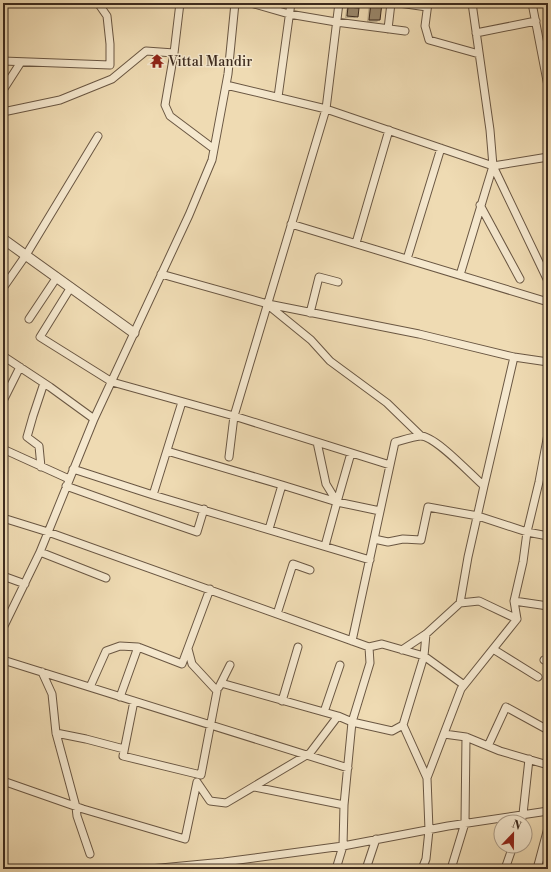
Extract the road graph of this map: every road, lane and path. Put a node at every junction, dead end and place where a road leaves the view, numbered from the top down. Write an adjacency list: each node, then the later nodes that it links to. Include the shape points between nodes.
1 (98, 3): 21 (street, via 108,16 110,64)
2 (180, 3): 18 (street)
3 (235, 3): 22 (street)
4 (251, 3): 12 (street)
5 (291, 3): 12 (street)
6 (339, 3): 14 (street)
7 (391, 3): 15 (street)
8 (399, 3): 11 (street)
9 (472, 3): 17 (street)
10 (532, 3): 13 (street)
11 (428, 5): 19 (street, via 425,26 429,40)
12 (289, 14): 14 (street); 25 (street)
13 (536, 21): 17 (street); 23 (street)
14 (336, 22): 15 (street); 26 (street)
15 (388, 28): 16 (street)
16 (405, 31)
17 (476, 33): 19 (street)
18 (174, 53): 27 (street, via 146,51 112,79 60,100); 31 (street, via 165,105 170,116)
19 (479, 54): 33 (street)
20 (3, 61): 21 (street)
21 (21, 62): 24 (street)
22 (226, 85): 25 (street); 31 (street)
23 (548, 86)
24 (3, 90)
25 (278, 97): 26 (street)
26 (326, 108): 28 (street); 35 (street)
27 (3, 112)
28 (389, 130): 30 (street); 37 (street)
29 (98, 136): 38 (street)
30 (442, 148): 33 (street); 39 (street)
31 (214, 149): 40 (street, via 212,160 189,215)
32 (548, 157): 33 (street)
33 (493, 166): 34 (street); 44 (street)
34 (480, 205): 41 (street); 43 (street)
35 (292, 224): 37 (street); 49 (street)
36 (4, 241): 38 (street)
37 (356, 243): 39 (street)
38 (26, 255): 42 (street); 47 (street)
39 (407, 258): 41 (street)
40 (161, 274): 49 (street); 52 (street)
41 (460, 275): 48 (street)
42 (57, 277): 46 (street); 51 (street)
43 (520, 279)
44 (548, 281)
45 (338, 282): 50 (street, via 319,277)
46 (71, 287): 52 (street); 57 (street, via 40,337)
47 (3, 288)
48 (548, 302)
49 (268, 304): 50 (street); 61 (street); 64 (street, via 311,340 330,361 388,403)
50 (310, 313): 54 (street, via 418,334)
51 (29, 319)
52 (134, 332): 57 (street)
53 (3, 356): 56 (street)
54 (514, 357): 55 (street); 76 (street)
55 (548, 362)
56 (20, 367): 58 (street); 59 (street)
57 (112, 382): 60 (street); 62 (street)
58 (44, 384): 62 (street); 72 (street, via 27,437 39,446)
59 (3, 401)
60 (182, 402): 61 (street); 67 (street)
61 (234, 416): 65 (street); 69 (street)
62 (94, 419): 73 (street)
63 (548, 434): 70 (street)
64 (421, 436): 71 (street, via 395,442); 76 (street, via 444,449)
65 (317, 442): 68 (street); 78 (street, via 326,484)
66 (3, 449): 72 (street)
67 (167, 451): 75 (street); 77 (street)
68 (351, 453): 71 (street); 78 (street)
69 (229, 457)
70 (545, 462): 85 (street)
71 (390, 465): 80 (street)
72 (41, 466): 74 (street)
73 (74, 469): 74 (street); 77 (street)
74 (67, 482): 79 (street, via 138,512 197,532); 84 (street)
75 (282, 485): 78 (street); 83 (street)
76 (484, 486): 81 (street)
77 (153, 495): 79 (street)
78 (337, 502): 80 (street); 88 (street)
79 (204, 509): 83 (street)
80 (380, 511): 87 (street)
81 (478, 516): 85 (street); 87 (street, via 428,507 421,540 403,539 388,542); 97 (street)
82 (3, 518): 84 (street)
83 (269, 529): 88 (street)
84 (48, 532): 89 (street); 95 (street)
85 (527, 532): 86 (street); 96 (street)
86 (548, 536)
87 (374, 539): 90 (street)
88 (325, 546): 90 (street)
89 (40, 552): 93 (street); 94 (street)
90 (370, 560): 103 (street)
91 (310, 570): 99 (street, via 293,564)
92 (3, 576): 94 (street)
93 (106, 578)
94 (25, 584): 101 (street)
95 (210, 589): 99 (street); 107 (street)
96 (514, 601): 98 (street); 100 (street)
97 (460, 603): 100 (street, via 479,601); 102 (street)
98 (548, 606)
99 (277, 614): 103 (street)
100 (516, 619): 108 (street)
101 (3, 628)
102 (426, 634): 109 (street); 110 (street)
103 (352, 641): 106 (street)
104 (138, 647): 107 (street, via 182,664); 118 (street, via 120,646 106,651); 120 (street)
105 (298, 647): 122 (street)
106 (369, 647): 109 (street, via 382,644); 125 (street, via 370,663)
107 (188, 649): 119 (street, via 192,664)
108 (493, 649): 115 (street); 117 (street)
109 (402, 650): 110 (street)
110 (424, 656): 117 (street); 127 (street)
111 (3, 660): 114 (street)
112 (340, 664): 123 (street)
113 (230, 665): 116 (street)
114 (42, 672): 118 (street); 129 (street, via 52,694)
115 (538, 677)
116 (221, 683): 119 (street); 122 (street)
117 (464, 685): 130 (street)
118 (90, 688): 120 (street)
119 (217, 690): 126 (street)
120 (120, 697): 121 (street)
121 (134, 701): 126 (street); 133 (street)
122 (282, 701): 123 (street)
123 (324, 712): 124 (street)
124 (338, 716): 125 (street); 134 (street)
125 (352, 722): 127 (street, via 392,731); 137 (street)
126 (210, 725): 133 (street, via 201,775 123,756); 134 (street)
127 (403, 725): 138 (street)
128 (548, 730): 132 (street, via 506,707)
129 (56, 733): 133 (street); 142 (street)
130 (444, 734): 131 (street); 138 (street)
131 (466, 737): 132 (street); 146 (street)
132 (488, 746): 135 (street)
133 (124, 749)
134 (306, 755): 137 (street); 140 (street)
135 (530, 759): 136 (street); 144 (street)
136 (548, 765)
137 (348, 768): 141 (street)
138 (428, 778): 148 (street)
139 (3, 781): 142 (street)
140 (254, 787): 141 (street); 142 (street, via 226,803 210,801 197,782 185,839)
141 (344, 805): 150 (street)
142 (76, 807): 151 (street)
143 (548, 811): 144 (street)
144 (523, 814)
145 (493, 819): 146 (street)
146 (465, 823): 148 (street); 159 (street)
147 (548, 828): 161 (street)
148 (429, 830): 149 (street); 158 (street, via 426,859)
149 (376, 839): 150 (street); 157 (street)
150 (343, 846): 153 (street); 156 (street)
151 (90, 854)
152 (510, 854): 160 (street)
153 (232, 861): 154 (street); 155 (street)
154 (150, 869)
155 (231, 869)
156 (336, 869)
157 (366, 869)
158 (422, 869)
159 (450, 869)
160 (505, 869)
161 (537, 869)

